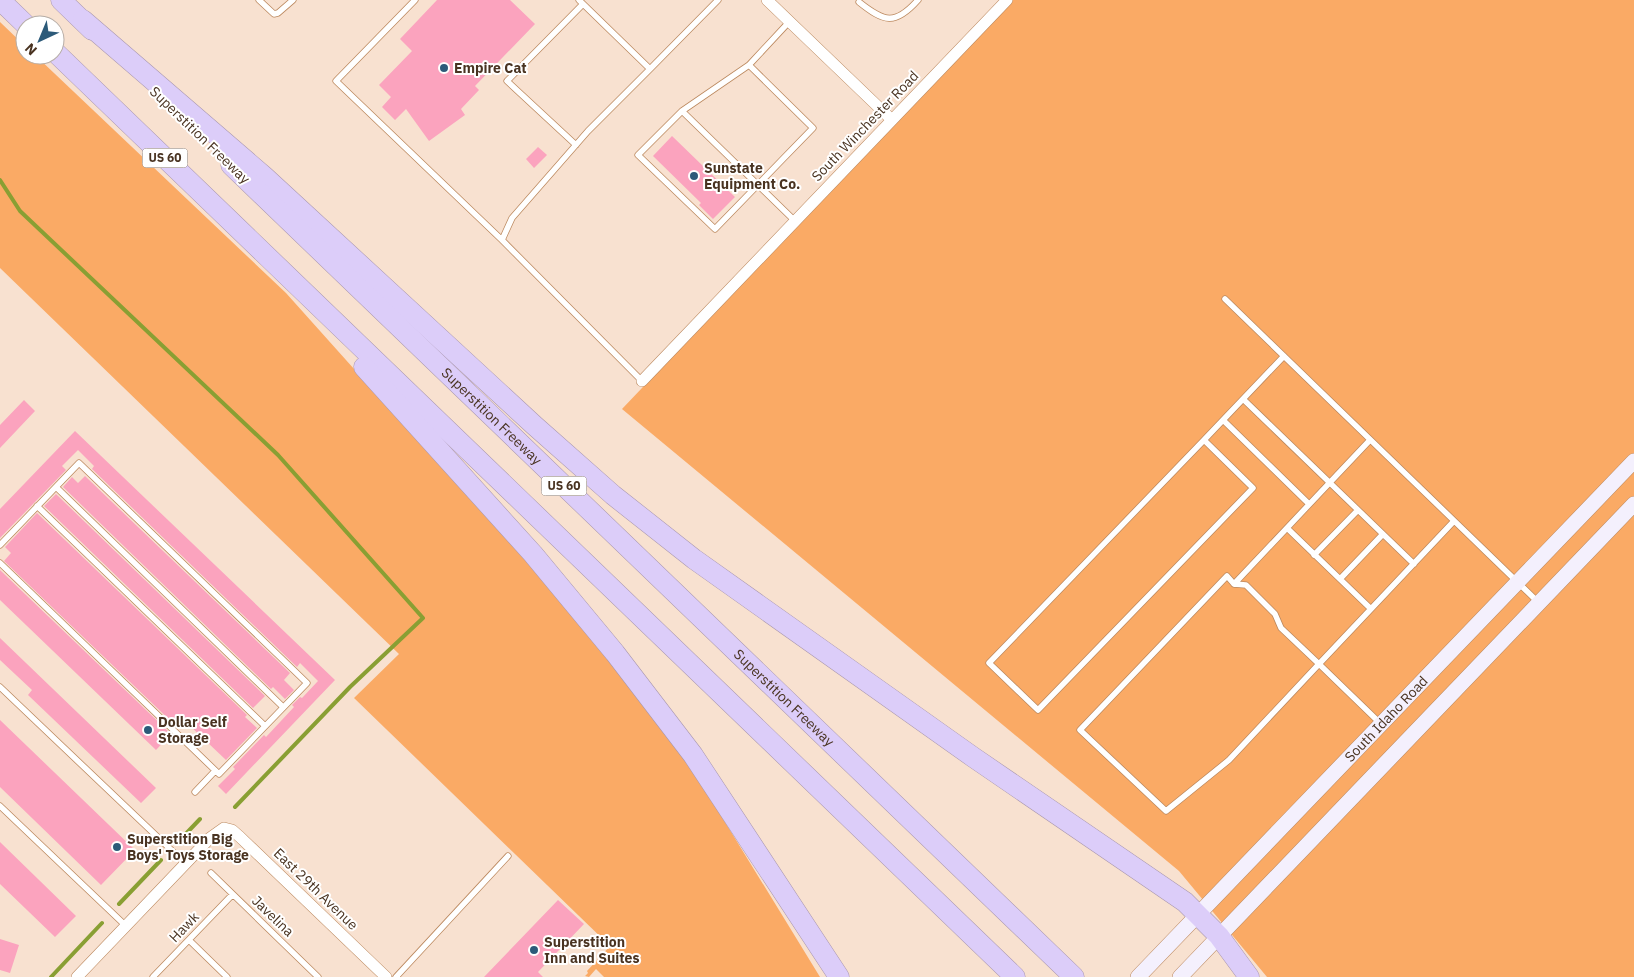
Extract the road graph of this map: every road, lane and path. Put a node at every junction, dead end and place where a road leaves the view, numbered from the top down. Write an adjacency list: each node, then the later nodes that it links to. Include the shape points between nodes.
1 (0, 0): 12 (highway)
2 (61, 0): 13 (highway, Superstition Freeway / US 60)
3 (260, 0): 4 (lane, via 274,14)
4 (293, 0)
5 (415, 0): 23 (lane, via 336,81)
6 (718, 0): 17 (lane)
7 (766, 0): 14 (street)
8 (918, 0): 11 (lane, via 899,17 885,18 875,15)
9 (1007, 0): 19 (street, South Winchester Road)
10 (581, 2): 17 (lane); 20 (lane, via 507,81)
11 (859, 2)
12 (16, 15)
13 (82, 20): 63 (highway, via 265,177 613,495 694,559); 67 (highway, Superstition Freeway / US 60)
14 (789, 22): 16 (lane); 19 (street)
15 (65, 62): 24 (highway, US 60)
16 (749, 65): 18 (lane); 21 (lane, via 813,128)
17 (650, 69): 20 (lane)
18 (682, 111): 21 (lane); 21 (lane, via 638,156 714,229)
19 (892, 120): 22 (street, South Winchester Road)
20 (576, 145): 23 (lane, via 512,218)
21 (757, 185): 22 (lane)
22 (795, 221): 27 (street, South Winchester Road)
23 (502, 240): 27 (lane)
24 (275, 263): 74 (highway, via 533,554 615,652 693,755); 75 (highway, US 60)
25 (1225, 299): 26 (lane)
26 (1284, 356): 28 (lane); 31 (lane)
27 (642, 380)
28 (1243, 399): 29 (lane); 33 (lane)
29 (1222, 420): 30 (lane); 35 (lane)
30 (1204, 440): 30 (lane, via 988,663 1038,710 1253,488)
31 (1370, 440): 33 (lane); 39 (lane)
32 (1634, 461): 47 (main road, South Idaho Road)
33 (1330, 483): 35 (lane); 38 (lane)
34 (56, 487): 37 (lane); 53 (lane); 53 (lane, via 79,463 229,607 307,683)
35 (1309, 504): 40 (lane)
36 (1634, 504): 49 (main road, South Idaho Road)
37 (37, 506): 42 (lane); 55 (lane)
38 (1358, 510): 41 (lane); 43 (lane)
39 (1454, 521): 45 (lane); 47 (lane)
40 (1287, 528): 43 (lane); 48 (lane)
41 (1383, 534): 45 (lane); 46 (lane)
42 (0, 545)
43 (1314, 555): 46 (lane)
44 (0, 563): 56 (lane)
45 (1414, 564): 50 (lane)
46 (1340, 580): 50 (lane)
47 (1518, 582): 49 (lane); 54 (main road, South Idaho Road)
48 (1234, 584): 51 (lane, via 1246,585 1276,614 1281,628); 51 (lane, via 1227,576 1080,730 1166,811 1229,760)
49 (1539, 603): 65 (main road, South Idaho Road)
50 (1371, 609): 51 (lane)
51 (1319, 664): 54 (lane)
52 (0, 687): 60 (lane)
53 (284, 707): 55 (lane)
54 (1381, 724): 63 (main road, South Idaho Road)
55 (265, 726): 56 (lane, via 219,774)
56 (215, 771): 57 (lane)
57 (194, 792)
58 (0, 806): 64 (lane)
59 (508, 856): 73 (lane)
60 (186, 864): 64 (street); 72 (street, East 29th Avenue, via 210,838 224,828 232,830)
61 (211, 873): 62 (lane, Javelina)
62 (232, 895): 66 (lane, Hawk); 71 (lane, Javelina)
63 (1198, 914): 65 (highway); 76 (main road, South Idaho Road)
64 (126, 926): 68 (street)
65 (1219, 936): 77 (main road, South Idaho Road); 78 (highway)
66 (189, 940): 69 (lane, Hawk); 70 (lane)
67 (1071, 974)
68 (77, 977)
69 (153, 977)
70 (227, 977)
71 (318, 977)
72 (386, 977)
73 (396, 977)
74 (839, 977)
75 (1015, 977)
76 (1138, 977)
77 (1180, 977)
78 (1249, 977)

